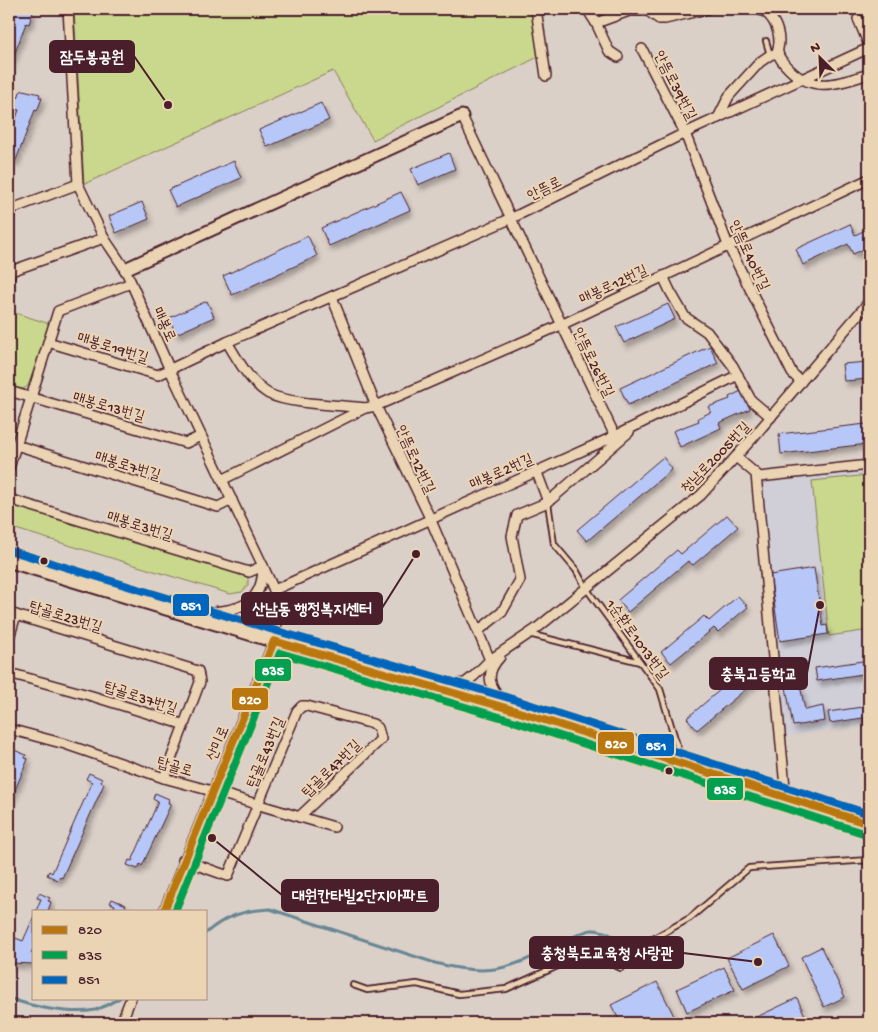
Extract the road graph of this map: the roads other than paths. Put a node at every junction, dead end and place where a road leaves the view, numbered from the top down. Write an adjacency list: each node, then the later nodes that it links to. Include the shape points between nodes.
1 (68, 9): 20 (street, 매봉로)
2 (536, 9): 14 (street)
3 (587, 9): 7 (street)
4 (707, 9): 7 (street, via 665,20 648,11 629,12)
5 (757, 9): 11 (street, via 771,17 779,35)
6 (858, 19): 9 (street)
7 (596, 23): 12 (street, via 610,51)
8 (766, 41): 11 (lane)
9 (869, 46): 15 (street, 안뜸로)
10 (642, 49): 18 (street, 안뜸로39번길)
11 (774, 54): 15 (street); 17 (street, via 760,62 729,96)
12 (618, 57)
13 (869, 74): 15 (street, via 819,86)
14 (546, 76)
15 (801, 80): 17 (street, 안뜸로)
16 (462, 116): 22 (street, 안뜸로26번길); 25 (street)
17 (718, 118): 18 (street, 안뜸로)
18 (685, 133): 22 (street, 안뜸로); 24 (street, 안뜸로40번길)
19 (869, 179): 24 (street, 매봉로12번길)
20 (78, 184): 21 (street); 23 (street, 매봉로)
21 (9, 210)
22 (510, 220): 29 (street, 안뜸로); 31 (street, 안뜸로26번길)
23 (104, 238): 25 (street, 매봉로); 27 (street, via 11,271)
24 (728, 245): 26 (street, 매봉로12번길); 36 (street, 안뜸로40번길, via 792,373)
25 (125, 269): 28 (street, 매봉로)
26 (663, 276): 31 (street, 매봉로12번길); 35 (street, via 685,317 707,332)
27 (9, 278)
28 (132, 283): 32 (street, via 58,311); 34 (street, 매봉로)
29 (332, 297): 33 (street, 안뜸로); 39 (street, 안뜸로12번길)
30 (869, 302): 36 (street, 청남로2005번길)
31 (560, 324): 39 (street, 매봉로12번길); 44 (street, 안뜸로26번길)
32 (48, 342): 34 (street, 매봉로19번길, via 158,375); 38 (street)
33 (227, 342): 34 (street, 안뜸로); 40 (street, 매봉로12번길, via 256,384 270,394 313,403)
34 (170, 370): 43 (street, 매봉로)
35 (738, 375): 41 (street, via 751,400); 42 (street, 매봉로2번길)
36 (801, 382): 41 (street, 청남로2005번길)
37 (9, 391): 38 (street, 매봉로13번길)
38 (30, 397): 43 (street, 매봉로13번길, via 186,443); 45 (street)
39 (376, 406): 40 (street, 매봉로12번길); 55 (street, 안뜸로12번길)
40 (365, 408): 51 (street, 매봉로12번길)
41 (771, 417): 46 (street, 청남로2005번길)
42 (639, 424): 44 (street, 매봉로2번길); 54 (street)
43 (201, 436): 51 (street, 매봉로)
44 (615, 436): 49 (street, 매봉로2번길)
45 (16, 445): 48 (street); 53 (street, 매봉로7번길, via 218,507)
46 (736, 457): 50 (street); 58 (street, 청남로2005번길, via 701,495)
47 (869, 465): 50 (street, via 759,478)
48 (9, 468)
49 (536, 470): 54 (street); 55 (street, 매봉로2번길)
50 (756, 474): 79 (street)
51 (222, 480): 53 (street, 매봉로)
52 (9, 499): 57 (street, 매봉로3번길, via 249,572)
53 (232, 500): 57 (street, 매봉로)
54 (548, 502): 58 (lane, 1순환로1013번길, via 554,544); 62 (street, via 517,514 512,536 520,580 502,612)
55 (430, 518): 59 (street, 매봉로2번길); 62 (street, 안뜸로12번길)
56 (9, 560): 61 (main road)
57 (264, 566): 59 (street, 매봉로); 61 (street, via 259,591 246,604 234,609)
58 (586, 588): 63 (street, 청남로2005번길); 69 (lane, 1순환로1013번길)
59 (274, 590): 65 (street, 매봉로, via 278,611)
60 (12, 614): 64 (street, 탑골로23번길); 66 (street, 탑골로23번길)
61 (187, 614): 65 (main road)
62 (478, 631): 68 (street, 안뜸로12번길)
63 (532, 631): 67 (street, 청남로2005번길); 69 (lane)
64 (9, 638)
65 (274, 641): 71 (main road); 78 (street, 산미로)
66 (109, 644): 73 (street, 탑골로37번길, via 198,671 200,682)
67 (506, 651): 68 (street); 72 (street, via 492,667 490,678 497,696)
68 (490, 660): 71 (street, via 465,683)
69 (640, 662): 76 (lane, 1순환로1013번길, via 660,689)
70 (9, 673): 73 (street, 탑골로37번길)
71 (431, 686): 72 (main road)
72 (513, 710): 76 (main road)
73 (182, 724): 77 (street, 탑골로37번길)
74 (9, 729): 77 (street, 탑골로, via 65,744)
75 (381, 739): 80 (street, 탑골로43번길, via 378,728 373,724 302,706); 81 (street, 탑골로47번길)
76 (684, 765): 79 (main road)
77 (164, 778): 78 (street, 탑골로)
78 (212, 791): 80 (street, 탑골로); 84 (street, 산미로)
79 (786, 798): 82 (main road)
80 (257, 805): 81 (street, 탑골로); 84 (street, 탑골로43번길, via 228,876)
81 (299, 817): 83 (street, 탑골로)
82 (869, 824)
83 (334, 827)
84 (183, 860): 86 (street, 산미로)
85 (869, 860): 87 (lane, via 749,868 690,918 643,946 621,968 603,960 580,956 506,989 459,994 417,984 367,990)
86 (164, 910)
87 (353, 985)
88 (130, 1000): 89 (street)
89 (122, 1019)

